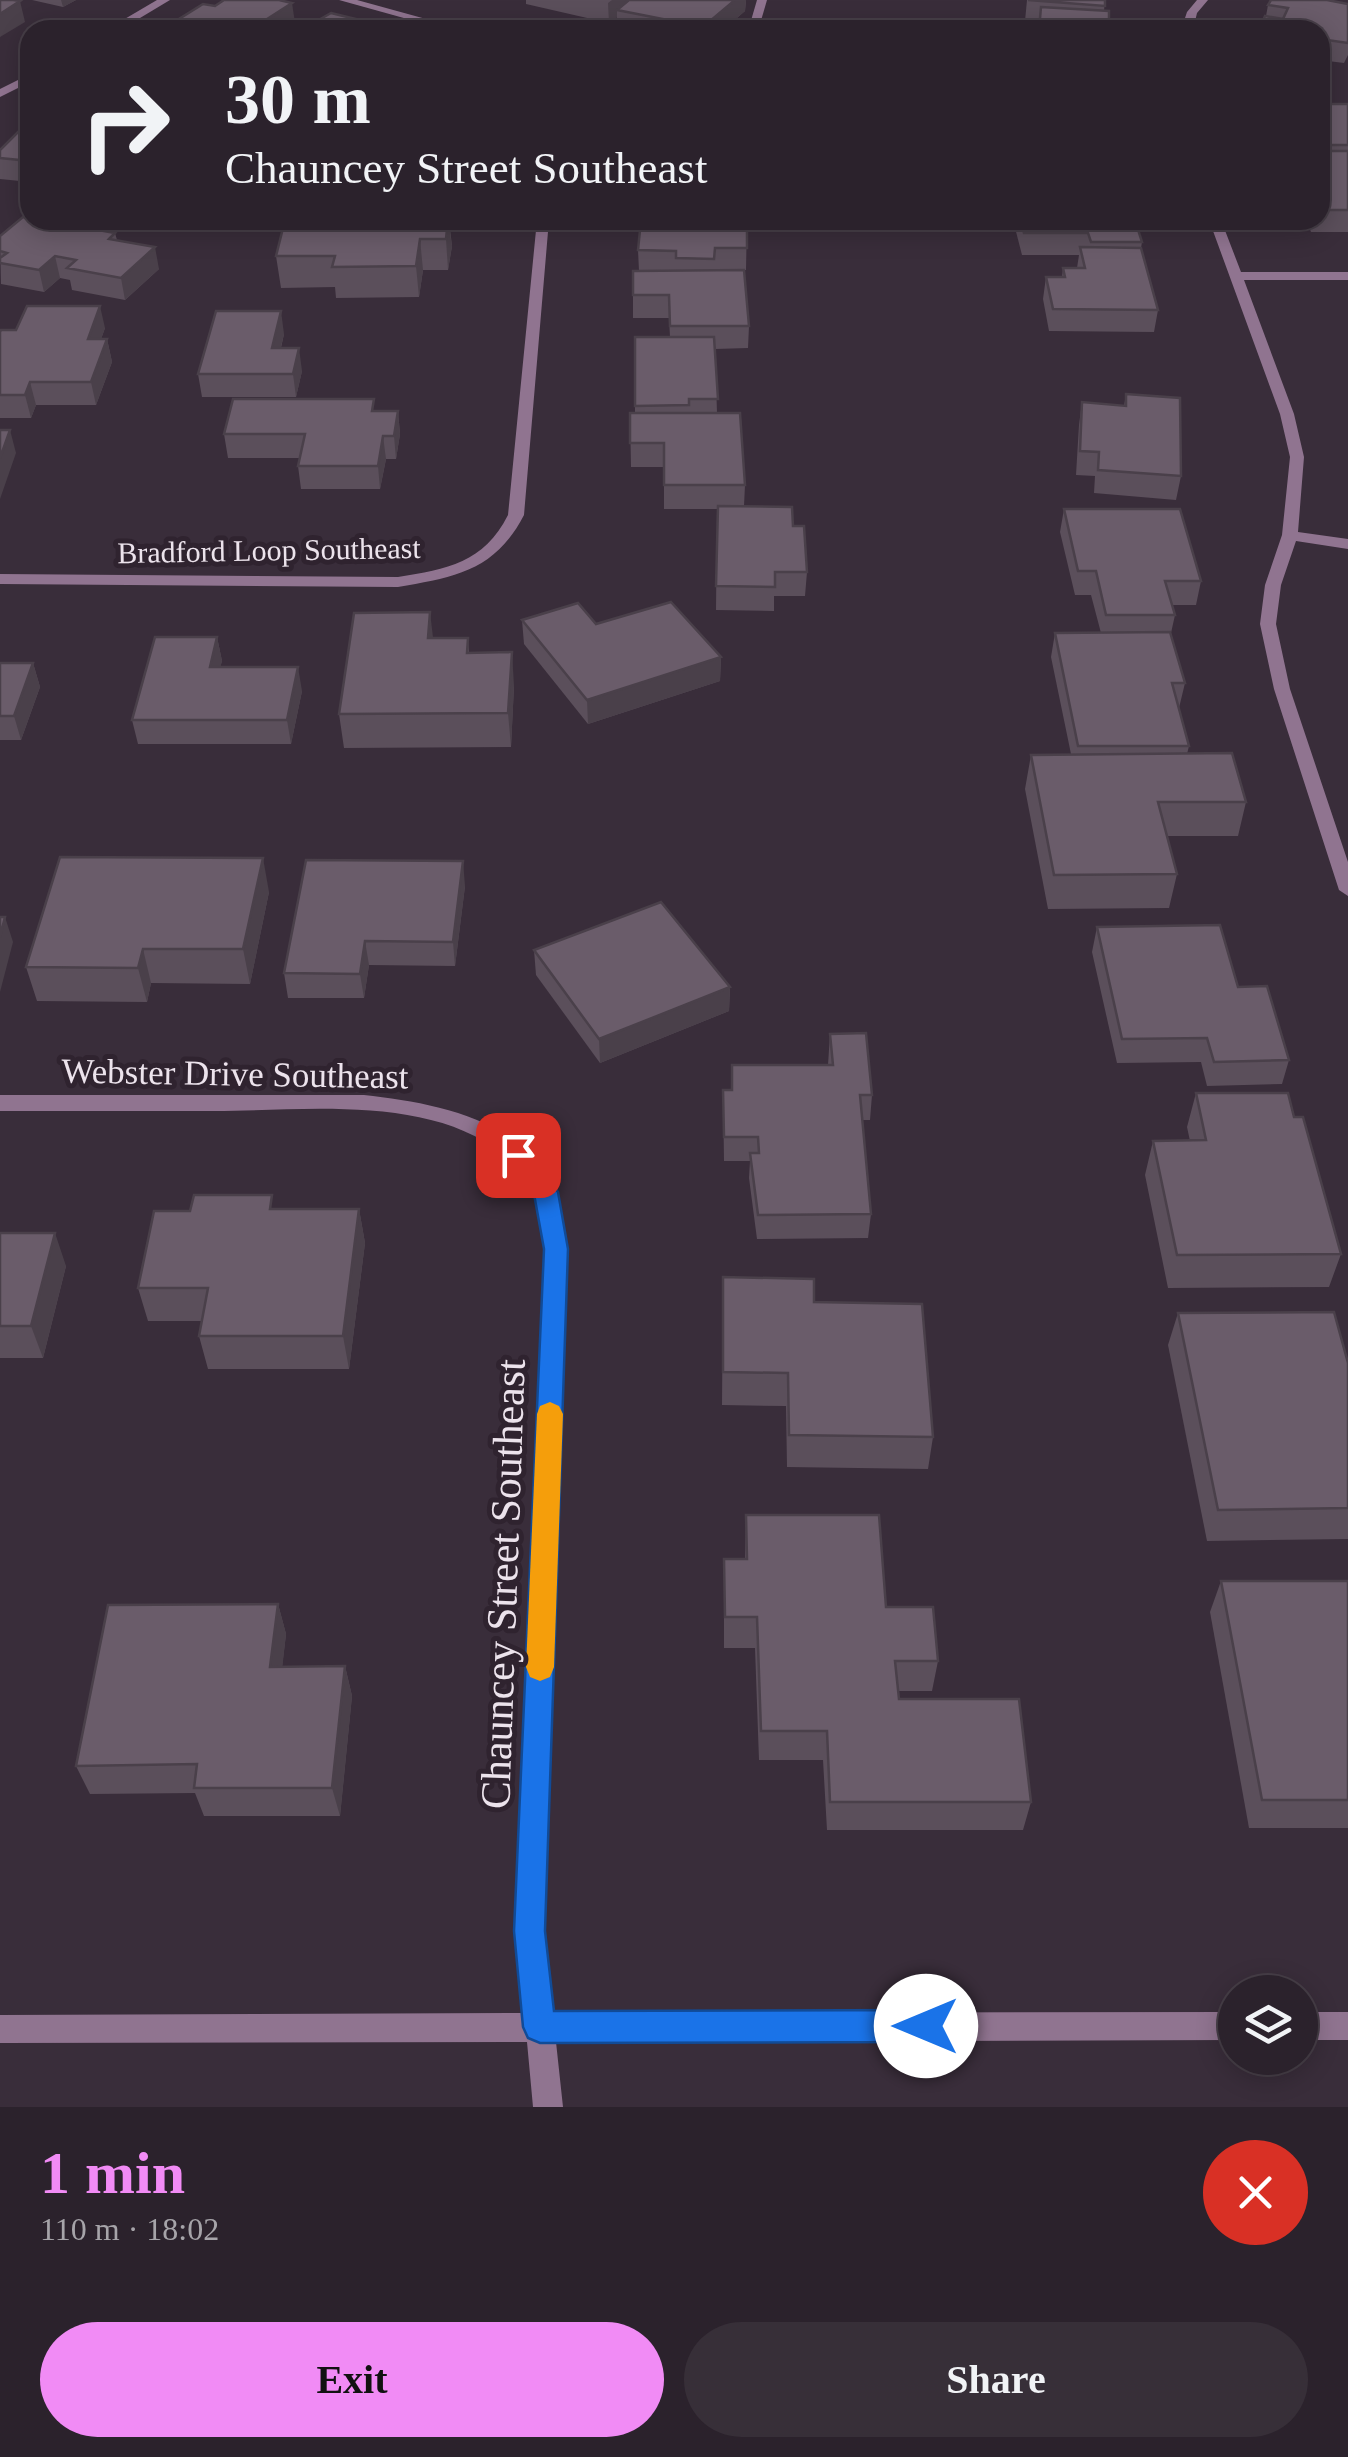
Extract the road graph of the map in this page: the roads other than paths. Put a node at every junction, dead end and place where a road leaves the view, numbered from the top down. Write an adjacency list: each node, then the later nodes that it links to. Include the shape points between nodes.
1 (165, 0): 3 (street)
2 (344, 0): 4 (street)
3 (130, 20)
4 (421, 20)
5 (542, 230): 11 (street, Bradford Loop Southeast, via 516,515 506,539 480,560 398,582)
6 (1220, 230): 7 (street)
7 (1236, 276): 8 (street); 9 (street, via 1297,457)
8 (1348, 276)
9 (1290, 535): 10 (street); 12 (street, via 1268,624 1282,689)
10 (1348, 544)
11 (0, 579)
12 (1348, 890)
13 (0, 1103): 14 (street, Webster Drive Southeast, via 422,1108 482,1128)
14 (518, 1155): 18 (street, Chauncey Street Southeast, via 546,1192 556,1249 530,1931)
15 (1218, 2026): 18 (street)
16 (1318, 2026): 17 (street)
17 (1348, 2026)
18 (540, 2027): 19 (street); 20 (street, Chauncey Street Southeast)
19 (0, 2029)
20 (548, 2107)

